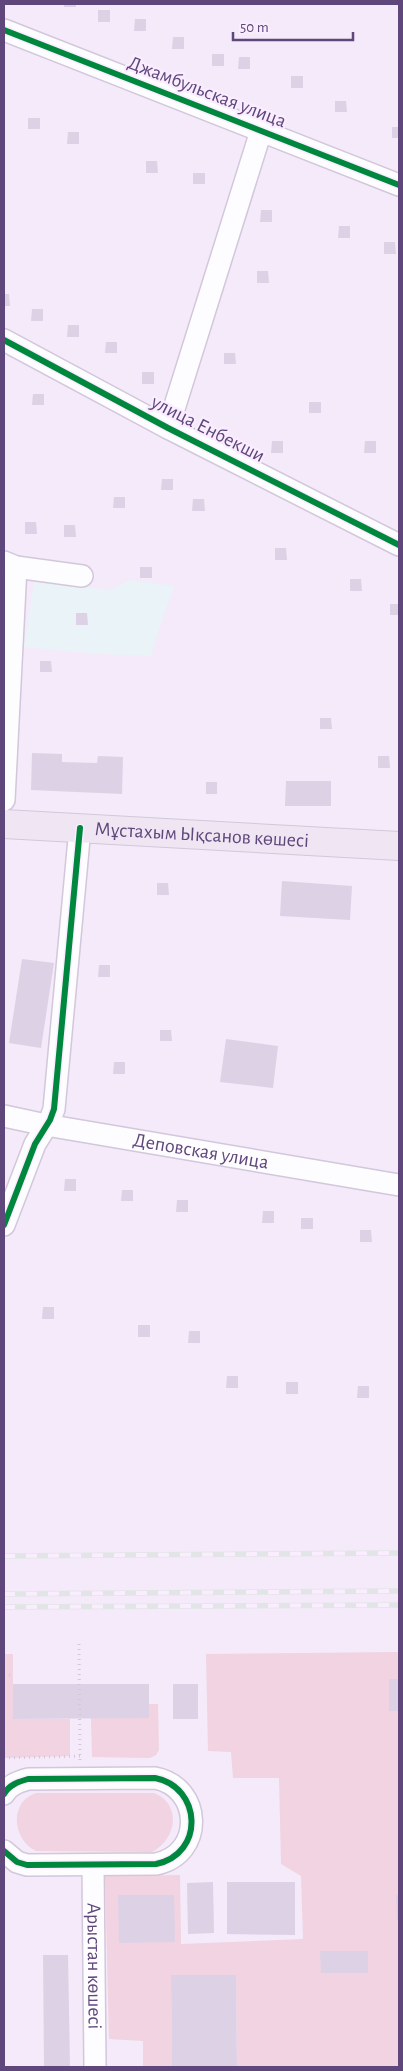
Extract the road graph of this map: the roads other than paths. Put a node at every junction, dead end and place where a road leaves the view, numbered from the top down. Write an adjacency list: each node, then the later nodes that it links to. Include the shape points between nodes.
1 (4, 30): 2 (street, Джамбульская улица)
2 (261, 131): 3 (street, Джамбульская улица); 5 (street)
3 (399, 185)
4 (4, 340): 5 (street, улица Енбекши)
5 (168, 428): 6 (street, улица Енбекши)
6 (399, 545)
7 (10, 565): 8 (street); 9 (street)
8 (82, 576)
9 (4, 800)
10 (4, 824): 11 (main road, Мұстахым Ықсанов көшесі)
11 (80, 828): 12 (main road, Мұстахым Ықсанов көшесі); 14 (street, via 54,1109)
12 (399, 846)
13 (4, 1116): 14 (street, Деповская улица)
14 (46, 1125): 15 (street, Деповская улица); 16 (street, via 35,1144)
15 (399, 1185)
16 (4, 1225)
17 (4, 1794): 19 (street, via 16,1783 28,1779 155,1778 178,1788 185,1798 191,1819 189,1840 183,1850 168,1862)
18 (4, 1851): 19 (street, via 17,1862 27,1865)
19 (93, 1865): 20 (street, Арыстан көшесі)
20 (95, 2067)

